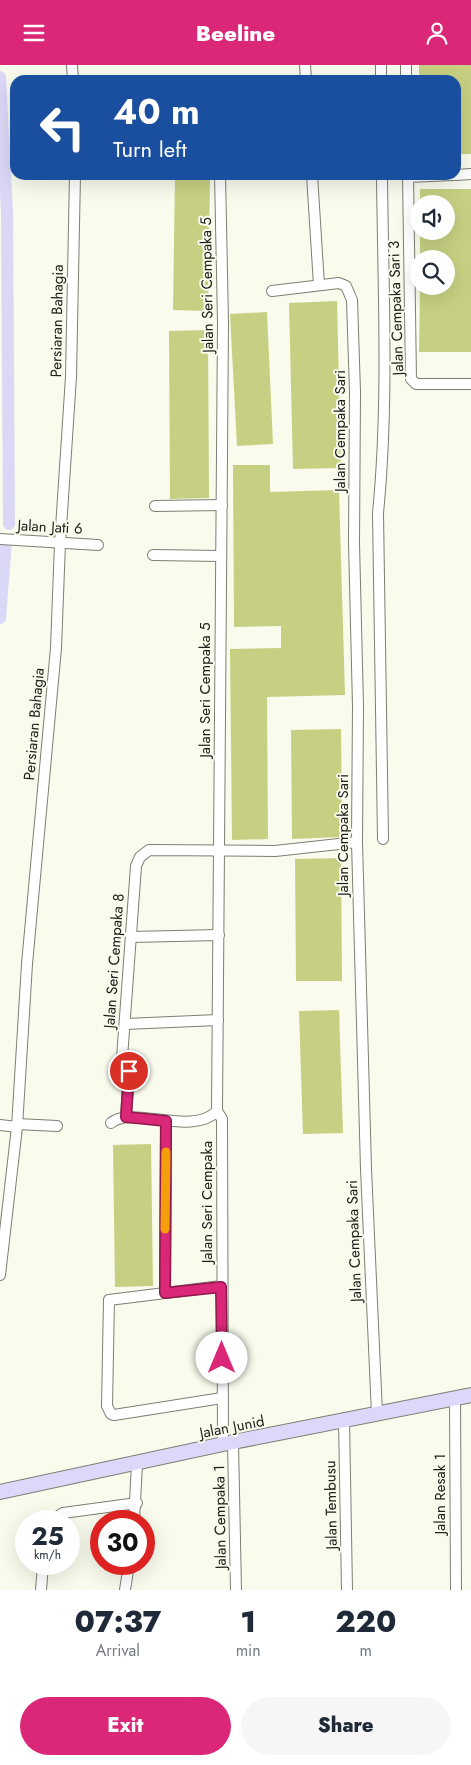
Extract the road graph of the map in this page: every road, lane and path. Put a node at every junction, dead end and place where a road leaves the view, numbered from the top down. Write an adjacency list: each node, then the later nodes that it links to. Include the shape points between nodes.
1 (75, 180): 12 (street, Persiaran Bahagia, via 71,377)
2 (220, 180): 9 (street, Jalan Seri Cempaka 5)
3 (312, 180): 6 (street)
4 (382, 180): 16 (street, via 383,378 378,513)
5 (408, 180): 8 (street, Jalan Cempaka Sari 3, via 411,379 416,384)
6 (319, 285): 7 (street, Jalan Cempaka Sari); 17 (street, Jalan Cempaka Sari, via 339,283 346,286 352,300)
7 (272, 291)
8 (471, 384)
9 (222, 505): 10 (street); 15 (street, Jalan Seri Cempaka 5)
10 (155, 506)
11 (0, 539): 12 (street, Jalan Jati 6)
12 (60, 543): 13 (street, Jalan Jati 6); 28 (street, Persiaran Bahagia, via 56,648 27,964)
13 (98, 545)
14 (153, 555): 15 (street)
15 (222, 556): 18 (street, Jalan Seri Cempaka 5)
16 (383, 839)
17 (357, 842): 18 (street, via 275,851); 36 (street, Jalan Cempaka Sari)
18 (219, 852): 19 (street, Jalan Seri Cempaka 5); 20 (street, Jalan Seri Cempaka 8, via 150,850 140,857 136,866)
19 (219, 935): 20 (street); 21 (street, Jalan Seri Cempaka 5)
20 (131, 937): 22 (street, Jalan Seri Cempaka 8)
21 (218, 1020): 22 (street); 23 (street, Jalan Seri Cempaka 5)
22 (125, 1024): 24 (street, Jalan Seri Cempaka 8, via 122,1058 129,1071)
23 (217, 1111): 25 (street, via 205,1119); 31 (street, Jalan Seri Cempaka, via 222,1119)
24 (126, 1117): 25 (street); 26 (street, via 116,1118)
25 (166, 1121): 32 (street)
26 (111, 1123)
27 (0, 1125): 28 (street)
28 (17, 1126): 29 (street); 30 (street, Persiaran Bahagia)
29 (57, 1126)
30 (0, 1275)
31 (221, 1287): 32 (street); 34 (street, Jalan Seri Cempaka)
32 (165, 1293): 34 (street, via 109,1300 107,1405 111,1414)
33 (471, 1395): 35 (street, Jalan Junid)
34 (222, 1398): 38 (street, Jalan Seri Cempaka)
35 (455, 1398): 36 (street, Jalan Junid); 50 (street, Jalan Resak 1)
36 (377, 1414): 37 (street, Jalan Junid)
37 (344, 1420): 38 (street, Jalan Junid); 49 (street, Jalan Tembusu)
38 (228, 1443): 39 (street, Jalan Junid); 48 (street, Jalan Cempaka 1)
39 (138, 1470): 40 (street, Jalan Junid); 41 (street)
40 (0, 1493)
41 (137, 1503): 42 (street); 43 (street)
42 (136, 1510)
43 (80, 1511)
44 (42, 1575): 46 (street)
45 (128, 1575): 47 (street)
46 (41, 1590)
47 (126, 1590)
48 (236, 1590)
49 (347, 1590)
50 (456, 1590)

